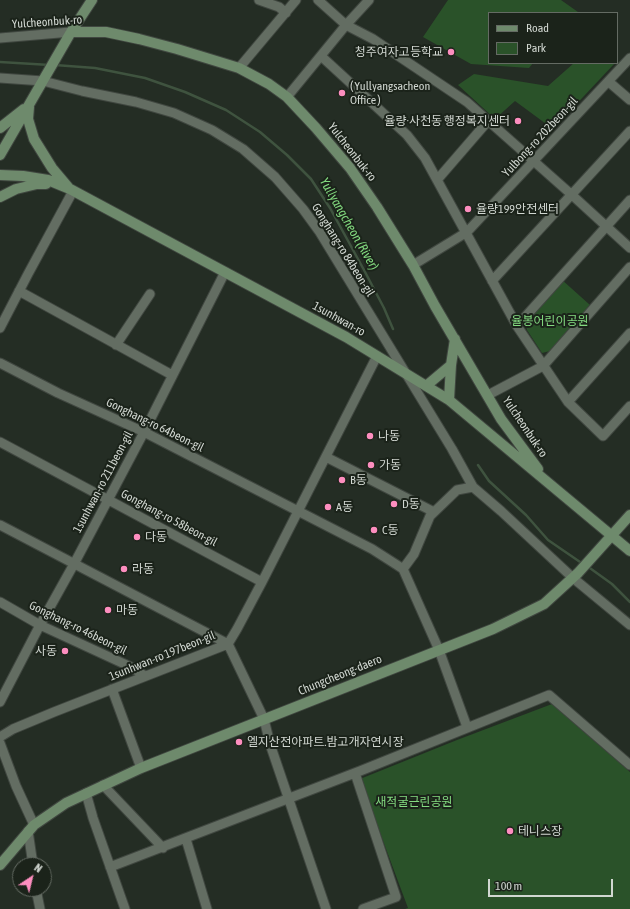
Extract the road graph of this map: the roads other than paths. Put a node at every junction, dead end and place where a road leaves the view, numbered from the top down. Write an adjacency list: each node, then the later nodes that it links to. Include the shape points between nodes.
1 (92, 0): 8 (street)
2 (259, 0): 6 (street, via 279,7)
3 (296, 0): 6 (street)
4 (318, 0): 7 (street)
5 (369, 0): 7 (street)
6 (286, 13): 12 (street)
7 (346, 25): 10 (street); 19 (street, via 373,39 434,79)
8 (71, 32): 9 (street, Yulcheonbuk-ro); 12 (street, Yulcheonbuk-ro, via 106,32 139,39); 14 (street)
9 (0, 38)
10 (321, 56): 16 (street); 25 (street, via 407,135 425,158)
11 (630, 58): 15 (street, Yulbong-ro 202beon-gil)
12 (239, 68): 16 (street, Yulcheonbuk-ro, via 270,84)
13 (0, 78): 14 (street, Gonghang-ro 84beon-gil)
14 (44, 78): 18 (street); 48 (street, Gonghang-ro 84beon-gil, via 82,91 174,113 212,130 243,149 275,177 319,231)
15 (608, 82): 17 (street); 23 (street, Yulbong-ro 202beon-gil)
16 (287, 97): 33 (street, Yulcheonbuk-ro, via 350,168)
17 (630, 100)
18 (29, 106): 20 (street); 22 (street); 26 (street, via 28,119 34,139 52,168)
19 (488, 120): 23 (street); 25 (street)
20 (0, 128)
21 (630, 131): 27 (street)
22 (0, 155)
23 (534, 161): 27 (street); 31 (street, Yulbong-ro 202beon-gil)
24 (0, 175): 26 (street, 1sunhwan-ro, via 48,180)
25 (437, 180): 31 (street)
26 (71, 190): 28 (street, via 37,184 16,189); 35 (street, 1sunhwan-ro); 37 (street)
27 (572, 195): 30 (street); 36 (street)
28 (0, 197)
29 (630, 200): 30 (street)
30 (606, 226): 32 (street); 39 (street)
31 (467, 232): 33 (street, Yulbong-ro 202beon-gil); 36 (street)
32 (630, 248)
33 (413, 265): 42 (street, Yulcheonbuk-ro)
34 (630, 267): 47 (street)
35 (225, 272): 44 (street, 1sunhwan-ro); 49 (street, 1sunhwan-ro 211beon-gil)
36 (492, 281): 39 (street)
37 (19, 291): 40 (street); 43 (street)
38 (150, 294): 43 (street)
39 (517, 326): 47 (street)
40 (0, 328)
41 (630, 333): 53 (street)
42 (455, 339): 46 (street); 51 (street, Yulcheonbuk-ro)
43 (116, 345): 49 (street)
44 (377, 356): 48 (street, 1sunhwan-ro); 57 (street, 1sunhwan-ro 197beon-gil)
45 (0, 363): 55 (street, Gonghang-ro 64beon-gil, via 58,394)
46 (451, 365): 50 (street); 52 (street)
47 (543, 366): 51 (street); 53 (street)
48 (405, 373): 50 (street, 1sunhwan-ro); 59 (street, Gonghang-ro 84beon-gil)
49 (172, 375): 55 (street, 1sunhwan-ro 211beon-gil)
50 (426, 386): 52 (street, 1sunhwan-ro)
51 (488, 395): 58 (street, Yulcheonbuk-ro, via 501,419)
52 (449, 400): 58 (street, 1sunhwan-ro)
53 (568, 402): 54 (street, via 603,436)
54 (630, 406)
55 (144, 432): 60 (street, 1sunhwan-ro 211beon-gil); 61 (street, Gonghang-ro 64beon-gil)
56 (0, 442): 60 (street, Gonghang-ro 58beon-gil)
57 (326, 457): 61 (street, 1sunhwan-ro 197beon-gil); 62 (street)
58 (549, 484): 65 (street, 1sunhwan-ro)
59 (473, 487): 62 (street, via 457,490); 69 (street)
60 (108, 499): 67 (street, 1sunhwan-ro 211beon-gil); 70 (street, Gonghang-ro 58beon-gil)
61 (298, 511): 68 (street, Gonghang-ro 64beon-gil, via 372,549); 70 (street, 1sunhwan-ro 197beon-gil)
62 (434, 512): 68 (street, via 414,554)
63 (630, 515): 65 (street)
64 (0, 525): 67 (street)
65 (613, 535): 66 (street, 1sunhwan-ro); 69 (street, Chungcheong-daero)
66 (630, 551)
67 (74, 564): 72 (street, 1sunhwan-ro 211beon-gil); 74 (street)
68 (403, 569): 75 (street)
69 (575, 576): 73 (street); 75 (street, Chungcheong-daero, via 544,604 493,629)
70 (262, 582): 74 (street, 1sunhwan-ro 197beon-gil)
71 (0, 602): 72 (street, Gonghang-ro 46beon-gil)
72 (40, 625): 76 (street, Gonghang-ro 46beon-gil); 78 (street, 1sunhwan-ro 211beon-gil)
73 (630, 626)
74 (228, 644): 76 (street, 1sunhwan-ro 197beon-gil); 79 (street)
75 (439, 650): 79 (street, Chungcheong-daero); 80 (street)
76 (145, 676): 77 (street, 1sunhwan-ro 197beon-gil)
77 (112, 689): 81 (street, 1sunhwan-ro 197beon-gil, via 13,729); 84 (street)
78 (0, 702)
79 (264, 719): 84 (street, Chungcheong-daero); 88 (street)
80 (467, 727): 83 (street, via 549,695); 85 (street)
81 (0, 737)
82 (0, 744): 89 (street)
83 (630, 765)
84 (141, 768): 86 (street, Chungcheong-daero)
85 (355, 772): 88 (street); 100 (street, via 396,897)
86 (103, 785): 87 (street, Chungcheong-daero); 91 (street)
87 (86, 793): 89 (street, Chungcheong-daero, via 66,802); 94 (street)
88 (288, 799): 90 (street); 99 (street)
89 (31, 828): 92 (street); 93 (street, Chungcheong-daero)
90 (186, 839): 91 (street); 98 (street)
91 (163, 848): 94 (street)
92 (33, 857)
93 (1, 862)
94 (110, 867): 97 (street)
95 (38, 897): 96 (street)
96 (40, 909)
97 (125, 909)
98 (207, 909)
99 (326, 909)
100 (364, 909)

